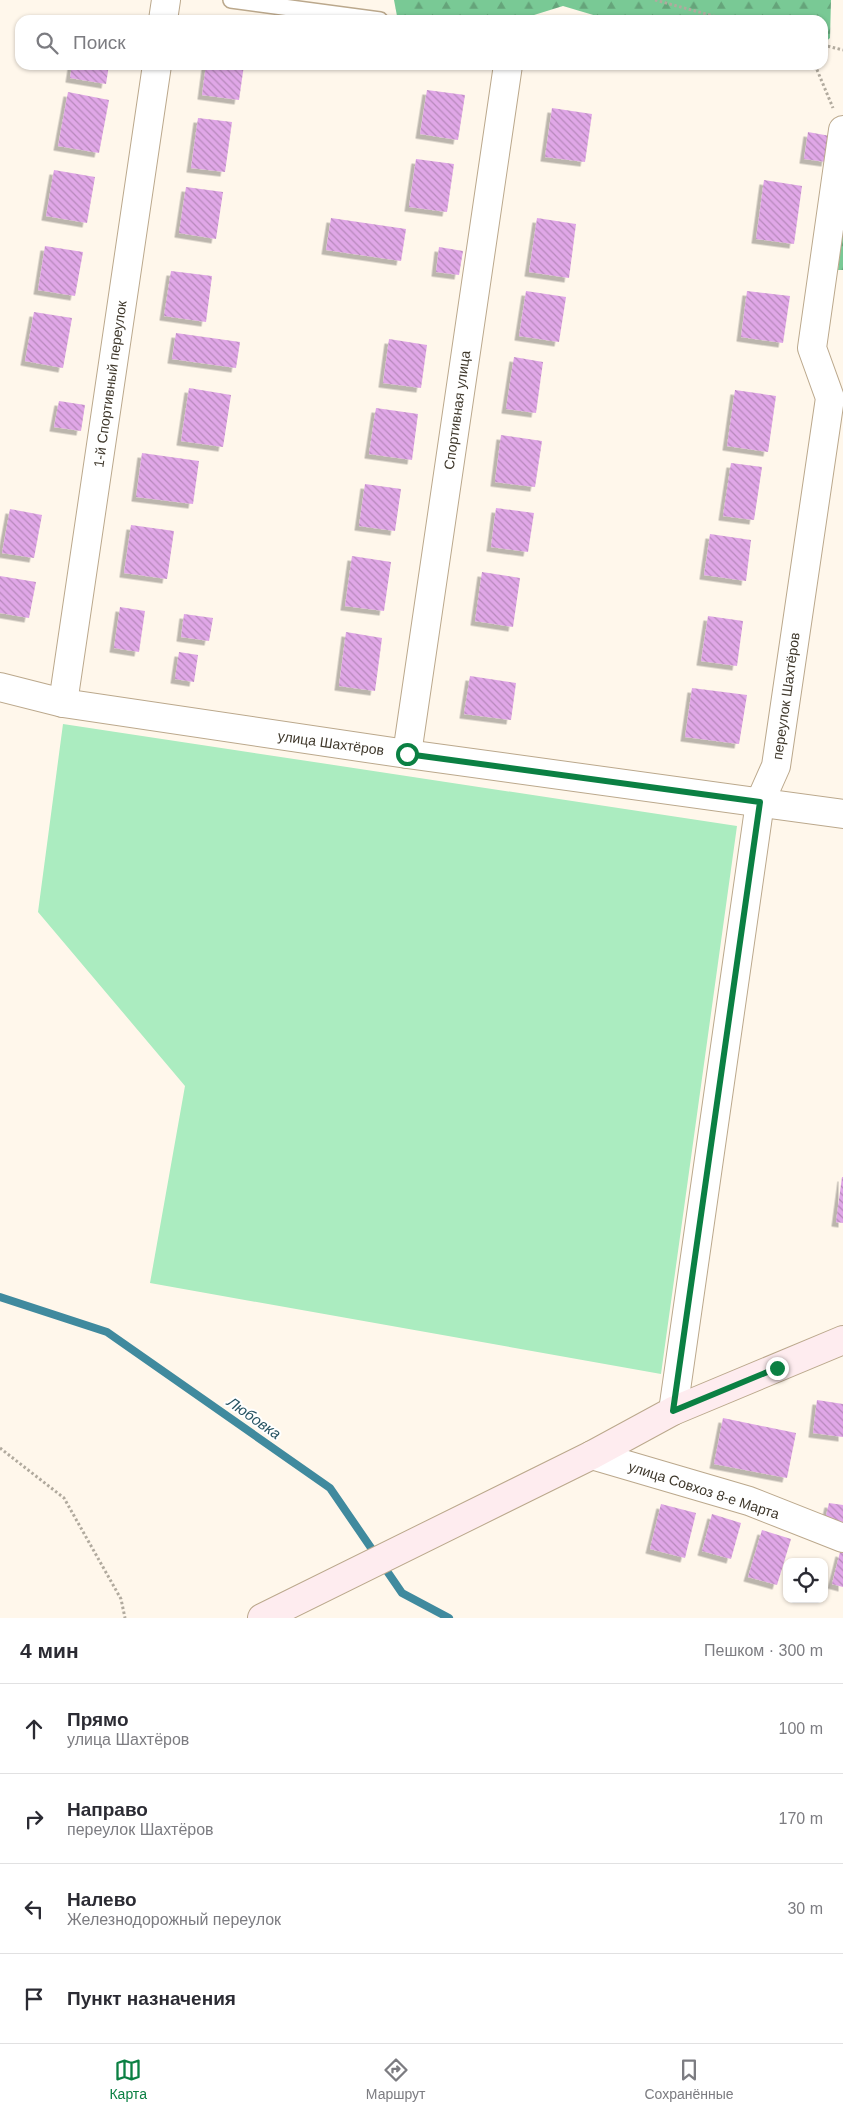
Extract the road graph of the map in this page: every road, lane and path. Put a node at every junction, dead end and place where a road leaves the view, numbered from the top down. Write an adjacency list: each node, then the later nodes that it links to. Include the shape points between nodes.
1 (166, 0): 4 (street)
2 (231, 0): 5 (lane)
3 (655, 0): 6 (path)
4 (164, 15)
5 (343, 15)
6 (710, 15)
7 (828, 46): 8 (path)
8 (843, 50)
9 (156, 70): 14 (street, 1-й Спортивный переулок)
10 (507, 70): 15 (street, Спортивная улица)
11 (817, 70): 12 (path)
12 (839, 123): 16 (street, переулок Шахтёров, via 812,348 830,398 776,766)
13 (0, 686): 14 (street, улица Шахтёров)
14 (64, 703): 15 (street, улица Шахтёров)
15 (407, 754): 16 (street, улица Шахтёров)
16 (760, 802): 17 (street, улица Шахтёров); 19 (street, переулок Шахтёров)
17 (843, 814)
18 (843, 1340): 19 (street)
19 (673, 1411): 21 (street)
20 (0, 1448): 23 (path, via 64,1498 121,1599)
21 (592, 1455): 22 (street, улица Совхоз 8-е Марта, via 749,1501); 24 (street)
22 (843, 1538)
23 (125, 1618)
24 (262, 1618)

